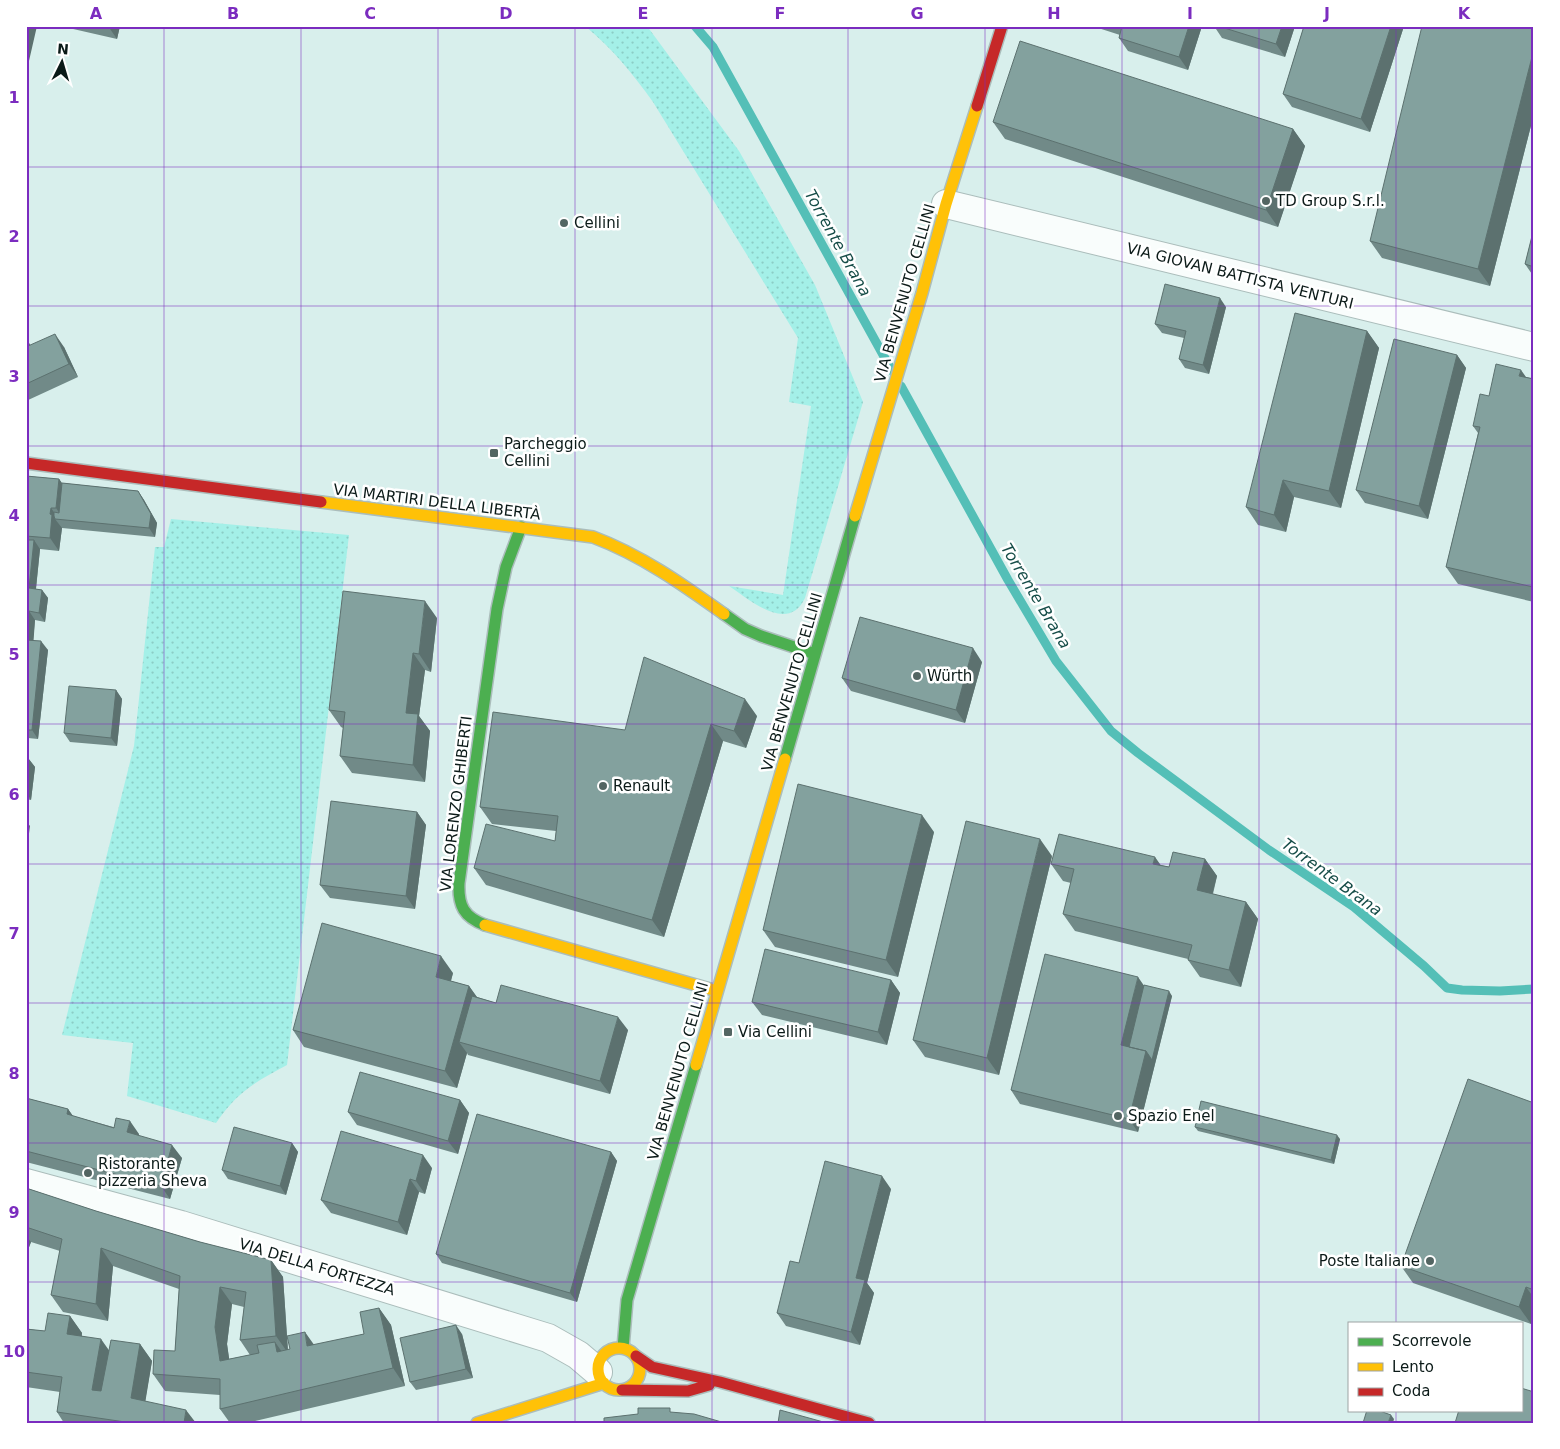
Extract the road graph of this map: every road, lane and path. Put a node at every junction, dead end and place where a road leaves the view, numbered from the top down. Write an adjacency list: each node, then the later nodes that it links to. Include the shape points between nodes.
1 (1002, 26): 2 (street, VIA BENVENUTO CELLINI)
2 (946, 204): 3 (street, VIA GIOVAN BATTISTA VENTURI); 6 (street, VIA BENVENUTO CELLINI)
3 (1534, 347)
4 (26, 464): 5 (street, VIA MARTIRI DELLA LIBERTÀ)
5 (521, 527): 6 (street, VIA MARTIRI DELLA LIBERTÀ, via 580,534 615,545 658,569 746,629); 7 (street, VIA LORENZO GHIBERTI, via 504,574 497,609 458,883 459,901 468,917 487,926)
6 (815, 654): 7 (street, VIA BENVENUTO CELLINI)
7 (717, 991): 9 (street, VIA BENVENUTO CELLINI, via 627,1300)
8 (26, 1183): 11 (street, VIA DELLA FORTEZZA, via 181,1225 548,1338 578,1355)
9 (623, 1348): 10 (street); 11 (street, via 604,1354 599,1362)
10 (636, 1356): 12 (street, via 652,1366); 13 (street, via 640,1364 639,1377 633,1385)
11 (601, 1378): 13 (street, via 613,1389); 14 (street, via 579,1392)
12 (720, 1382): 13 (street, via 688,1391); 15 (street)
13 (622, 1390)
14 (477, 1423)
15 (869, 1423)

